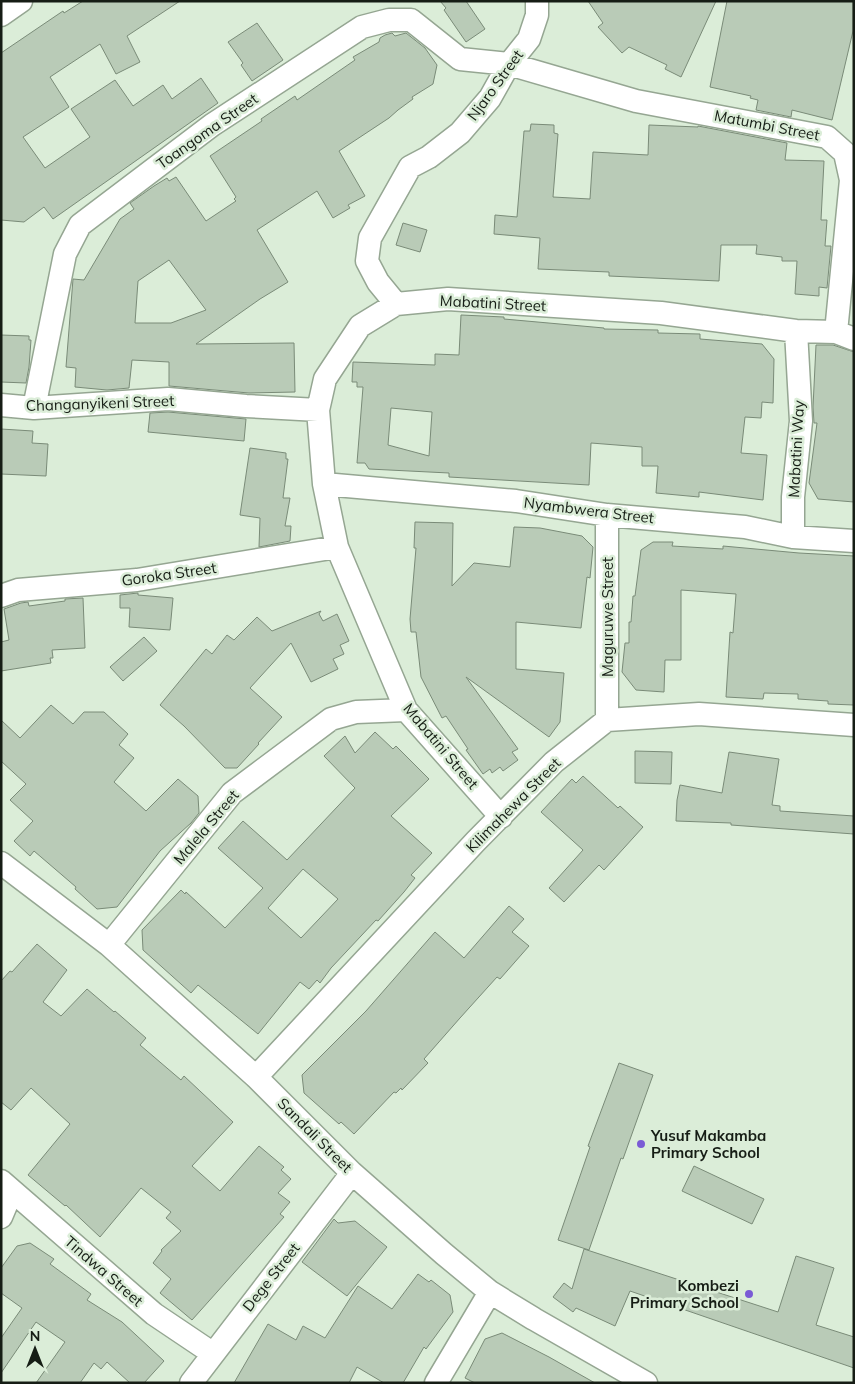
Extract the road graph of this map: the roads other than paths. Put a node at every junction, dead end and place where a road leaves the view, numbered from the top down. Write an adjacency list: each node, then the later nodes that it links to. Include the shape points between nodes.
1 (21, 1): 3 (street)
2 (537, 1): 4 (street, Njaro Street, via 537,15 529,39)
3 (1, 15)
4 (509, 64): 5 (street, Njaro Street, via 490,98 460,132 410,168 370,238 368,261 378,282); 7 (street, Matumbi Street, via 636,101 827,137 845,153 852,180); 9 (street, Toangoma Street, via 460,59 411,20 389,20 362,27 212,125 80,225 65,254)
5 (396, 304): 6 (street, Mabatini Street, via 448,299 603,309); 10 (street, Mabatini Street, via 360,326 325,379)
6 (796, 330): 7 (street, Mabatini Street); 13 (street, Mabatini Way, via 801,421 793,496)
7 (845, 336)
8 (1, 405): 9 (street, Changanyikeni Street)
9 (34, 408): 10 (street, Changanyikeni Street, via 168,399)
10 (318, 410): 11 (street, Mabatini Street)
11 (324, 484): 12 (street, Nyambwera Street, via 516,501); 15 (street, Mabatini Street)
12 (607, 515): 13 (street, Nyambwera Street, via 745,527); 18 (street, Maguruwe Street)
13 (793, 537): 14 (street, Nyambwera Street)
14 (854, 541)
15 (337, 547): 16 (street, Goroka Street, via 137,580 18,590); 17 (street, Mabatini Street)
16 (1, 596)
17 (406, 710): 20 (street, Mabatini Street); 22 (street, Malela Street, via 356,712 331,719 232,793)
18 (607, 720): 19 (street, via 699,714); 20 (street, Kilimahewa Street, via 554,762)
19 (854, 725)
20 (501, 816): 23 (street, Kilimahewa Street)
21 (1, 863): 22 (street, Sandali Street)
22 (110, 945): 23 (street, Sandali Street)
23 (256, 1077): 24 (street, Sandali Street)
24 (352, 1173): 27 (street, Sandali Street); 28 (street, Dege Street)
25 (7, 1186): 26 (street); 28 (street, Tindwa Street, via 154,1314)
26 (1, 1217)
27 (490, 1292): 30 (street); 31 (street, Sandali Street)
28 (212, 1353): 29 (street, Dege Street)
29 (191, 1383)
30 (436, 1383)
31 (646, 1383)

